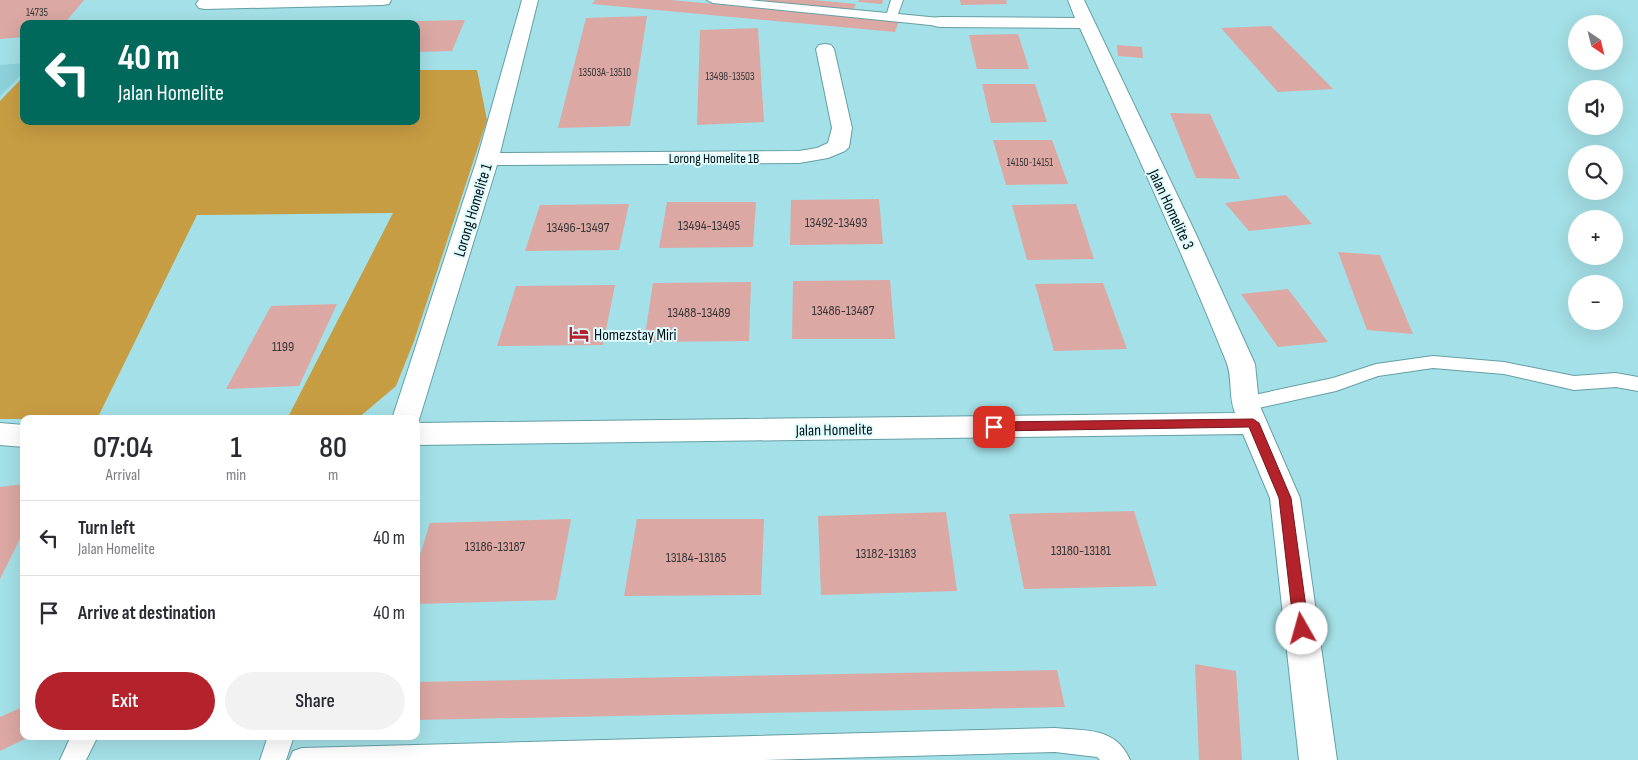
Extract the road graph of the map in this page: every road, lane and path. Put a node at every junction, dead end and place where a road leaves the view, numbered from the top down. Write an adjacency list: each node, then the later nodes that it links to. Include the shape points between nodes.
1 (383, 0): 6 (street)
2 (530, 0): 11 (street, Lorong Homelite 1)
3 (713, 0): 7 (lane)
4 (898, 0): 7 (lane)
5 (1076, 0): 9 (street, Jalan Homelite 3)
6 (205, 4)
7 (891, 18): 8 (lane)
8 (940, 22): 9 (street)
9 (1086, 23): 13 (street, Jalan Homelite 3, via 1241,364)
10 (825, 49): 11 (street, Lorong Homelite 1B, via 842,128 838,147 821,154 799,157)
11 (488, 159): 14 (street, Lorong Homelite 1)
12 (1638, 384): 13 (lane, via 1616,380 1574,383 1504,368 1432,362 1376,370)
13 (1249, 414): 16 (street, Jalan Homelite); 24 (street, Jalan Homelite 3, via 1285,498)
14 (407, 415)
15 (0, 434): 17 (street)
16 (420, 434)
17 (20, 436)
18 (83, 740): 20 (lane)
19 (280, 740): 21 (lane)
20 (72, 760)
21 (273, 760)
22 (302, 760): 23 (lane, via 1056,740 1103,745)
23 (1116, 760)
24 (1318, 760)

